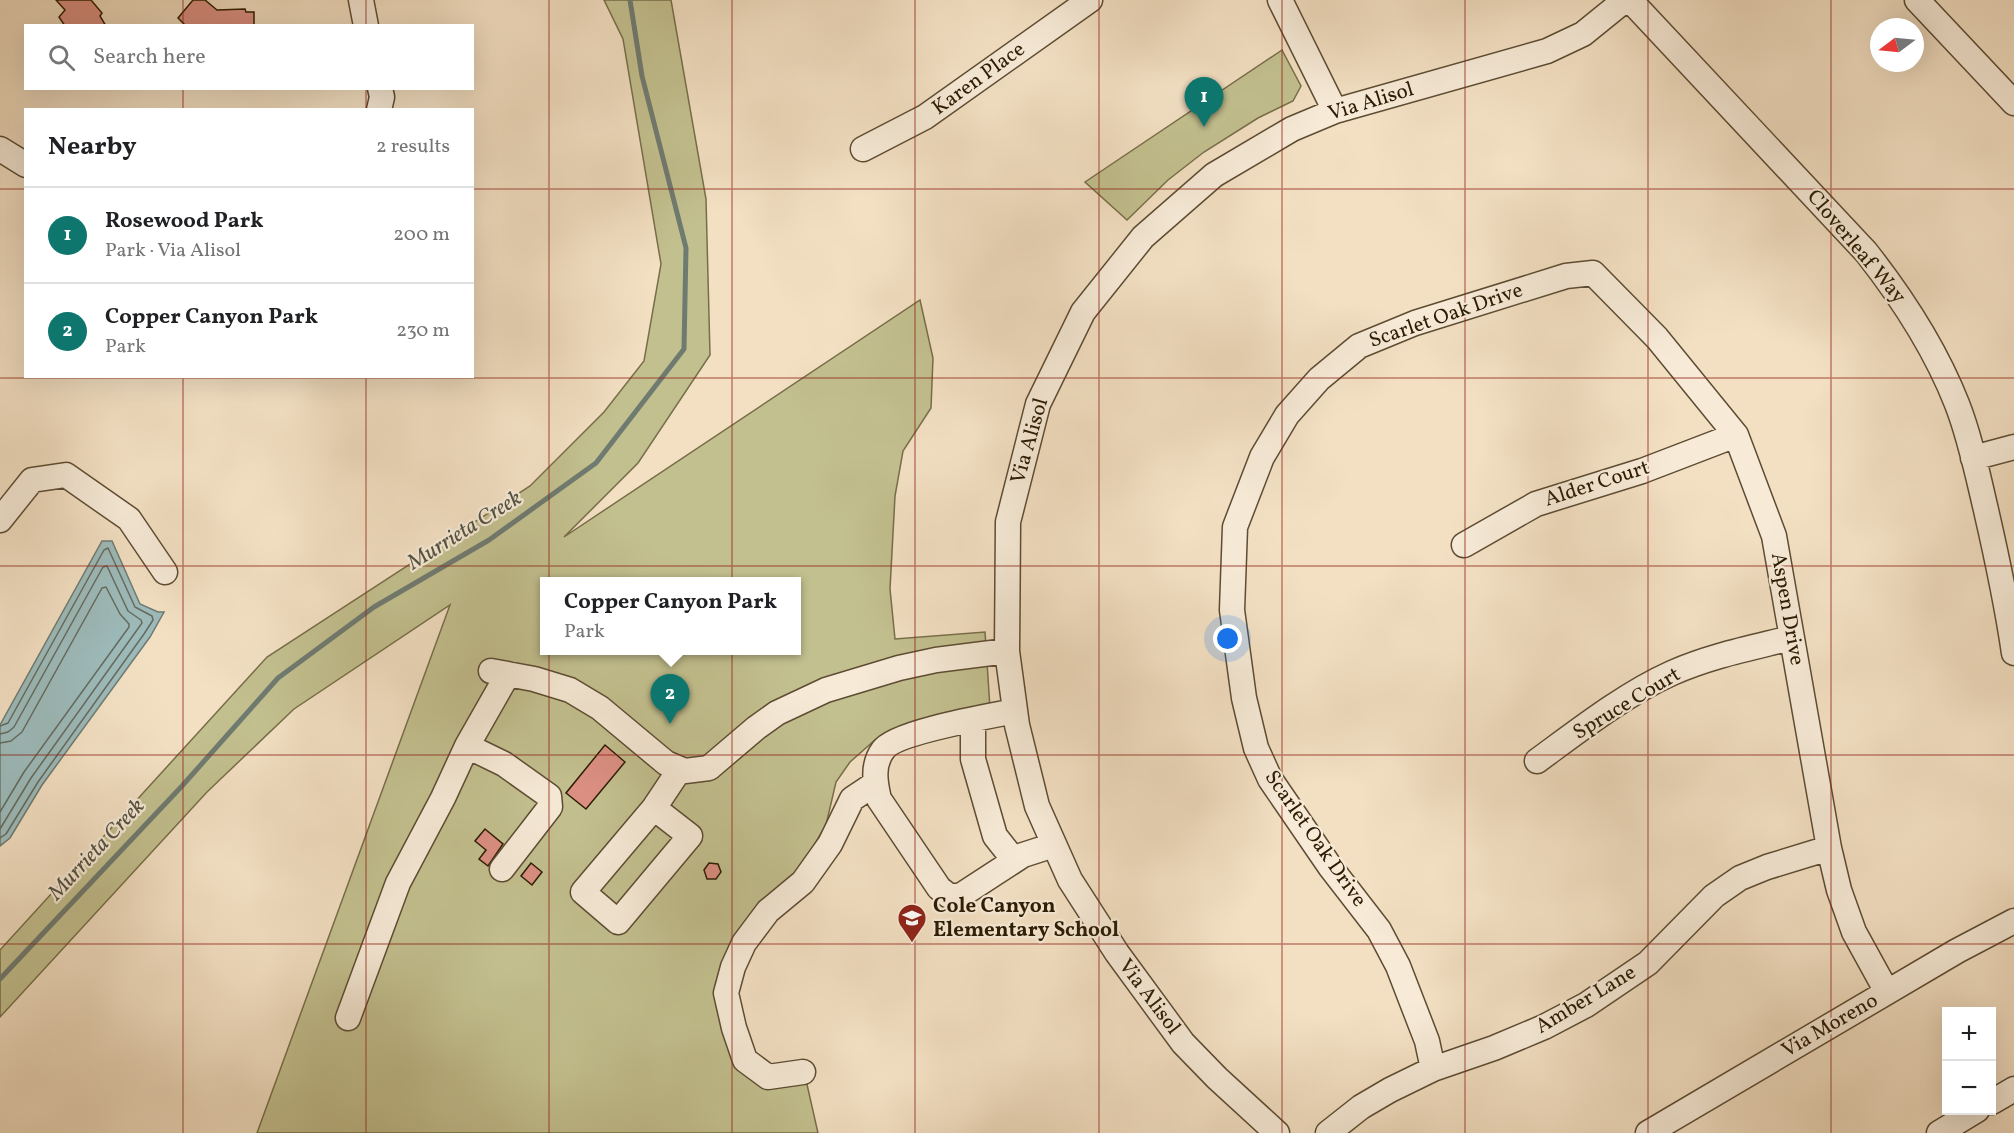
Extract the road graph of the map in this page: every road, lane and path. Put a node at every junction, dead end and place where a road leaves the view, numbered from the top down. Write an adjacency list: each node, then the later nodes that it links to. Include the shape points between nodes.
1 (361, 0): 7 (street)
2 (1090, 0): 13 (street, Karen Place, via 925,117)
3 (1280, 0): 11 (street)
4 (1625, 0): 11 (street, Via Alisol, via 1583,34 1547,51)
5 (1629, 0): 18 (street, Cloverleaf Way, via 1845,229 1892,285 1923,332 1958,405)
6 (1927, 3): 9 (street)
7 (366, 24)
8 (380, 90): 10 (street)
9 (2014, 103)
10 (379, 108)
11 (1335, 111): 23 (street, Via Alisol, via 1292,129 1214,175 1143,237 1083,312 1038,404 1008,522)
12 (0, 148): 14 (street)
13 (863, 149)
14 (24, 164)
15 (1593, 273): 16 (street, Aspen Drive, via 1657,338); 39 (street, Scarlet Oak Drive, via 1566,276 1415,322 1359,346 1319,379 1287,415 1262,458 1235,527 1232,610 1244,698 1256,748 1270,780 1379,930 1398,966 1427,1041)
16 (1736, 435): 20 (street, Alder Court, via 1642,471 1536,504); 22 (street, Aspen Drive, via 1774,536)
17 (2014, 447): 18 (street)
18 (1973, 458): 24 (street, Cloverleaf Way)
19 (0, 520): 21 (street, via 32,480 66,475 129,519)
20 (1464, 545)
21 (165, 572)
22 (1791, 638): 28 (street, Spruce Court, via 1730,652 1671,673 1608,710); 33 (street, Aspen Drive)
23 (1007, 651): 25 (street, Via Alisol); 29 (street, via 926,662 826,690 777,713 709,768)
24 (2014, 653)
25 (1015, 711): 26 (street); 32 (street, Via Alisol, via 1037,806)
26 (973, 720): 30 (street, via 923,731 884,748 876,765); 34 (street, via 973,759 995,836)
27 (467, 746): 29 (street, via 500,672 570,690 600,708 666,763); 35 (street, via 504,764 549,796 550,807); 38 (street, via 398,883)
28 (1537, 761)
29 (680, 769): 31 (street)
30 (876, 783): 34 (street, via 879,799 890,817 939,888 949,896 960,896); 40 (street, via 852,799 830,844 802,882 768,911 744,943 728,984 726,993 734,1028 746,1060 768,1077)
31 (654, 808): 31 (street, via 583,892 618,922 690,836)
32 (1054, 845): 34 (street); 44 (street, Via Alisol, via 1070,880 1117,953 1183,1043)
33 (1829, 848): 37 (street, Aspen Drive, via 1854,932); 39 (street, Amber Lane, via 1740,878 1707,903 1648,963 1545,1028)
34 (1014, 860)
35 (502, 869)
36 (2014, 921): 37 (street, Via Moreno)
37 (1887, 992): 46 (street, Via Moreno)
38 (348, 1018)
39 (1433, 1069): 45 (street, Amber Lane, via 1361,1107)
40 (803, 1072)
41 (2014, 1089): 42 (street)
42 (1996, 1100)
43 (1969, 1115): 47 (street)
44 (1277, 1133)
45 (1328, 1133)
46 (1648, 1133)
47 (1939, 1133)

